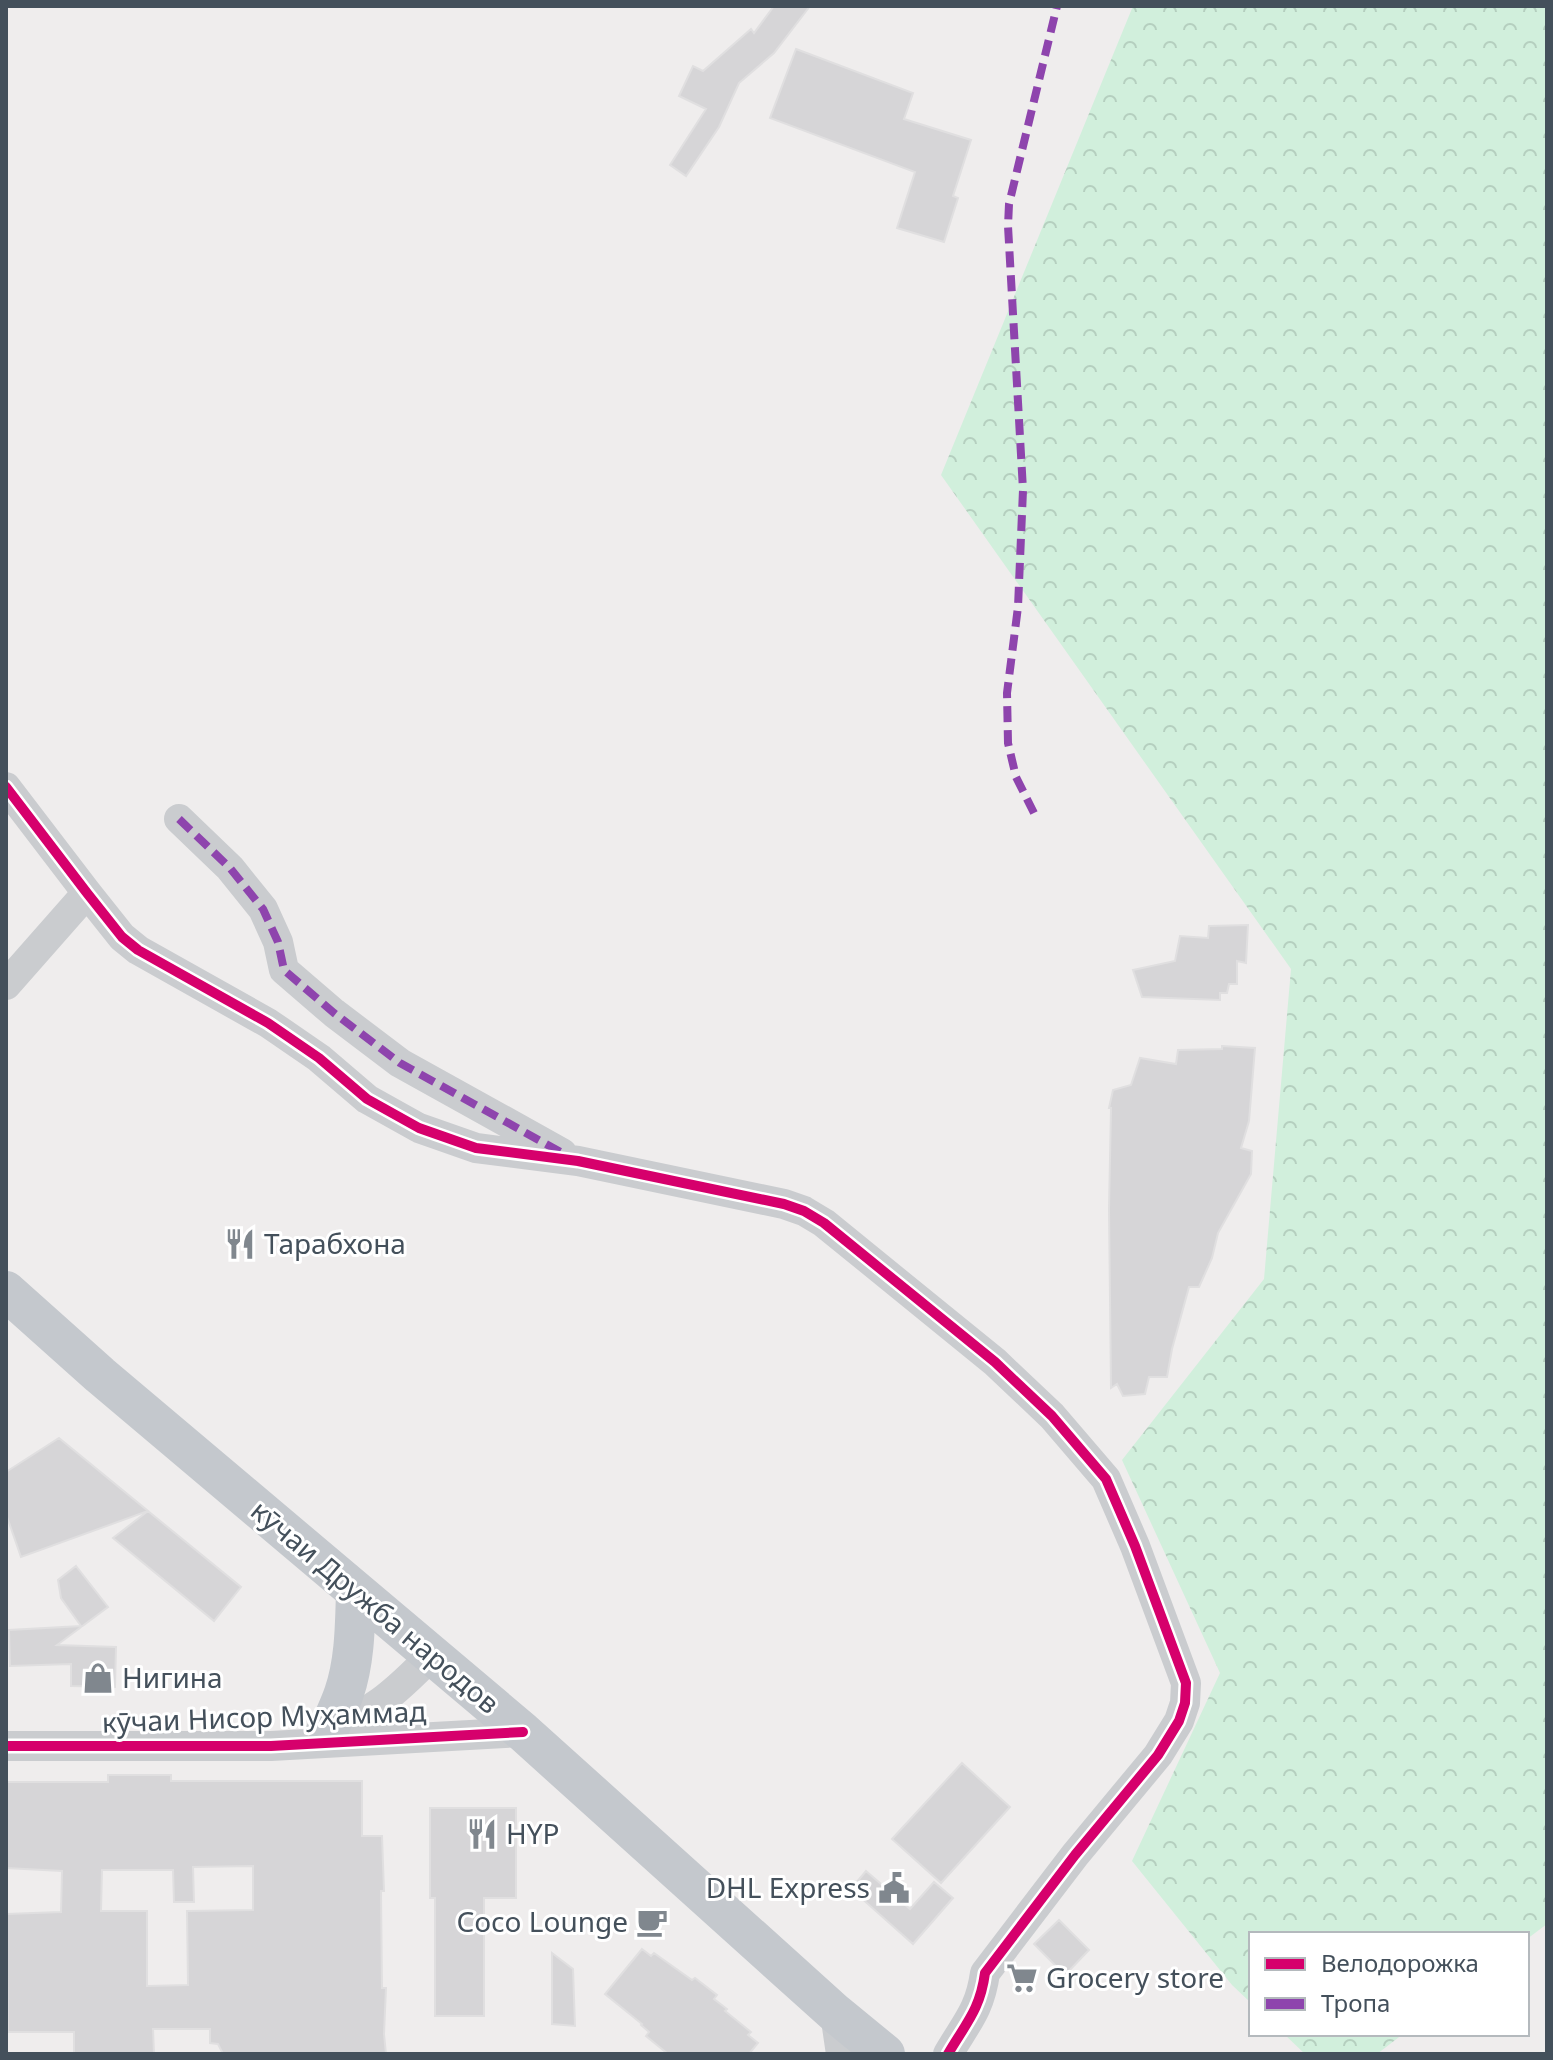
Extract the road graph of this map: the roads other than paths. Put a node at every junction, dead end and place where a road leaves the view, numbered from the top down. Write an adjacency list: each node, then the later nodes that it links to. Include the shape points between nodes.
1 (6, 787): 3 (street)
2 (179, 819): 5 (street, via 263,909 284,970 334,1013 400,1063)
3 (87, 893): 4 (street); 5 (street, via 138,950 268,1023 367,1099 419,1128 476,1148)
4 (6, 985)
5 (578, 1161): 16 (street, via 804,1211 995,1362 1052,1416 1106,1479 1135,1546 1186,1683 1179,1721 1158,1755 985,1973 976,2010)
6 (6, 1291): 7 (main road, кӯчаи Дружба народов)
7 (356, 1591): 8 (main road, кӯчаи Дружба народов); 9 (main road, via 350,1668)
8 (432, 1655): 9 (street, кӯчаи Нисор Муҳаммад, via 385,1701); 10 (main road, кӯчаи Дружба народов)
9 (329, 1729): 12 (street, кӯчаи Нисор Муҳаммад)
10 (523, 1732): 12 (street, кӯчаи Нисор Муҳаммад); 13 (main road, кӯчаи Дружба народов)
11 (6, 1746): 12 (street, кӯчаи Нисор Муҳаммад)
12 (271, 1746)
13 (835, 2013): 14 (street); 15 (main road, кӯчаи Дружба народов)
14 (841, 2054)
15 (885, 2054)
16 (948, 2054)

